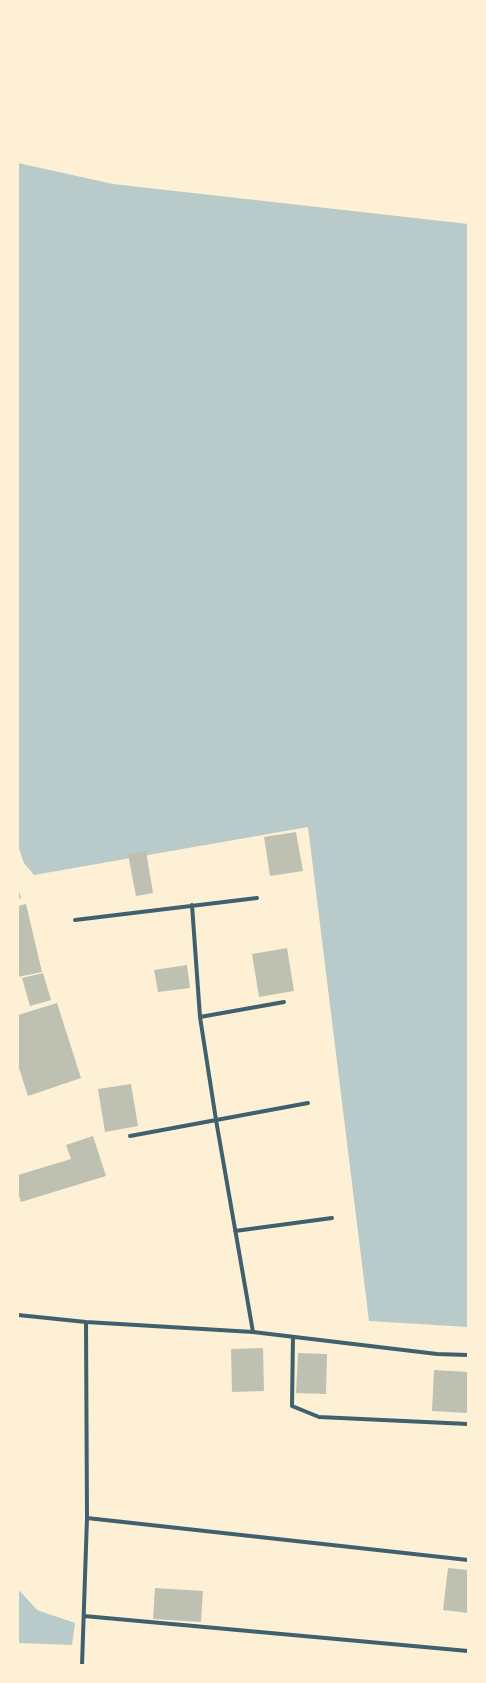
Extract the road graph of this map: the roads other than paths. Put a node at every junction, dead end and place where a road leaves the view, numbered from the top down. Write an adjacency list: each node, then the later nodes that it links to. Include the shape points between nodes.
1 (257, 898): 2 (street)
2 (192, 905): 3 (street); 5 (street)
3 (75, 920)
4 (284, 1002): 5 (street)
5 (200, 1017): 7 (street)
6 (308, 1103): 7 (street)
7 (216, 1120): 8 (street); 10 (street)
8 (130, 1136)
9 (332, 1218): 10 (street)
10 (235, 1230): 13 (street)
11 (18, 1315): 12 (street)
12 (86, 1322): 13 (street); 17 (street)
13 (253, 1332): 14 (street)
14 (293, 1337): 15 (street, via 437,1354); 16 (street, via 292,1406 319,1417)
15 (468, 1355)
16 (468, 1424)
17 (87, 1518): 18 (street); 19 (street)
18 (468, 1560)
19 (84, 1616): 20 (street); 21 (street)
20 (468, 1651)
21 (82, 1665)

